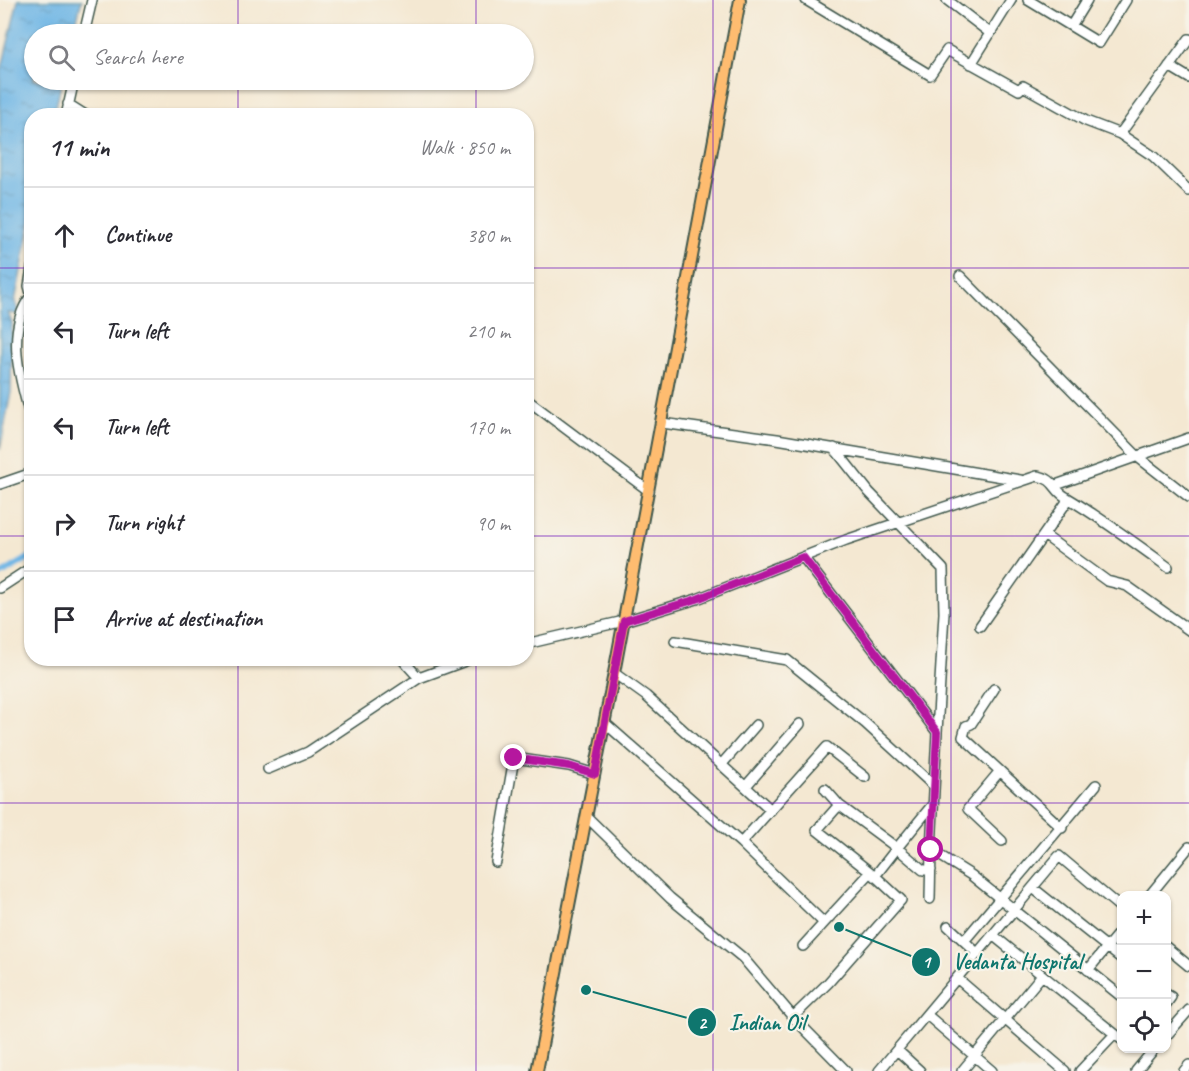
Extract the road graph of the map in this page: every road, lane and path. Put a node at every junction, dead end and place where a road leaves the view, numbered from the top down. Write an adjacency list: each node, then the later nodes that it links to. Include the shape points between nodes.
1 (92, 0): 9 (street)
2 (740, 0): 26 (main road)
3 (806, 0): 13 (street, via 930,75 947,50)
4 (947, 0): 11 (street)
5 (1011, 0): 11 (street)
6 (1087, 0): 10 (street)
7 (1126, 0): 10 (street, via 1099,43)
8 (1032, 1): 10 (street)
9 (86, 24)
10 (1071, 26)
11 (990, 33): 13 (street)
12 (1189, 39): 14 (street)
13 (971, 64): 20 (street, via 1019,90 1023,86 1086,121)
14 (1169, 66): 15 (street); 20 (street)
15 (1189, 78)
16 (72, 90): 17 (street)
17 (68, 104): 18 (street); 19 (street)
18 (67, 108)
19 (74, 108)
20 (1120, 134): 21 (street, via 1153,156)
21 (1189, 191)
22 (960, 276): 29 (street)
23 (24, 310): 24 (street, via 17,339)
24 (24, 395)
25 (534, 405): 34 (street)
26 (662, 423): 28 (street); 34 (main road)
27 (1189, 438): 29 (street)
28 (834, 448): 31 (street); 37 (street, via 869,492)
29 (1138, 456): 33 (street); 35 (street)
30 (24, 476): 32 (street)
31 (1022, 481): 33 (street, via 1046,477); 37 (street)
32 (0, 484)
33 (1056, 485): 36 (street)
34 (649, 491): 43 (main road)
35 (1189, 497)
36 (1067, 498): 38 (street); 40 (street, via 1090,510)
37 (900, 522): 39 (street); 56 (street, via 943,569)
38 (1044, 535): 44 (street); 45 (street, via 1107,581 1127,586)
39 (803, 557): 43 (street, via 697,599); 56 (street)
40 (1168, 567)
41 (24, 572): 42 (street)
42 (0, 588)
43 (624, 621): 47 (street); 50 (main road)
44 (980, 626)
45 (1189, 630)
46 (675, 641): 64 (street, via 787,660)
47 (534, 642)
48 (409, 666): 51 (street)
49 (451, 666): 51 (street)
50 (615, 673): 53 (main road); 57 (street)
51 (419, 678): 58 (street, via 308,752)
52 (994, 689): 59 (street, via 966,726 963,737)
53 (605, 723): 60 (main road); 72 (street)
54 (800, 724): 63 (street)
55 (756, 725): 57 (street)
56 (937, 732): 64 (street)
57 (721, 765): 63 (street)
58 (268, 770)
59 (999, 772): 70 (street); 71 (street, via 968,809)
60 (595, 774): 69 (main road); 76 (street, via 514,758)
61 (865, 777): 68 (street, via 827,747)
62 (1096, 785): 70 (street)
63 (746, 786): 68 (street)
64 (934, 786): 66 (street)
65 (825, 789): 67 (street)
66 (933, 804): 74 (street); 75 (street)
67 (839, 805): 74 (street); 78 (street, via 817,830)
68 (771, 810): 72 (street)
69 (587, 817): 102 (street, via 670,898 743,958); 111 (main road)
70 (1062, 828): 81 (street)
71 (1002, 841)
72 (741, 843): 85 (street)
73 (1189, 847): 80 (street)
74 (897, 848): 77 (street, via 923,870); 78 (street)
75 (931, 850): 77 (street); 81 (street)
76 (496, 862)
77 (931, 870): 82 (street)
78 (872, 875): 85 (street); 102 (street, via 901,900)
79 (1033, 888): 83 (street, via 1059,856); 84 (street); 91 (street)
80 (1153, 891)
81 (999, 898): 84 (street); 89 (street)
82 (930, 899)
83 (1117, 905)
84 (1014, 912): 88 (street); 96 (street)
85 (824, 923): 90 (street)
86 (948, 926): 89 (street)
87 (1117, 935): 91 (street)
88 (994, 936): 93 (street); 97 (street)
89 (964, 941): 93 (street)
90 (803, 946)
91 (1106, 947): 94 (street); 96 (street)
92 (1171, 950): 95 (street)
93 (978, 954): 98 (street)
94 (1117, 955)
95 (1189, 966)
96 (1088, 970): 99 (street)
97 (1042, 975): 103 (street); 105 (street)
98 (958, 979): 101 (street); 103 (street)
99 (1117, 993)
100 (1189, 1010): 104 (street)
101 (927, 1015): 107 (street); 109 (street)
102 (793, 1017): 112 (street)
103 (1006, 1020): 109 (street); 117 (street)
104 (1171, 1031)
105 (1117, 1035)
106 (1117, 1037): 118 (street)
107 (897, 1050): 113 (street); 114 (street)
108 (1151, 1053): 119 (street)
109 (975, 1056): 115 (street); 116 (street)
110 (1189, 1065): 120 (street)
111 (537, 1071)
112 (846, 1071)
113 (879, 1071)
114 (920, 1071)
115 (962, 1071)
116 (992, 1071)
117 (1065, 1071)
118 (1080, 1071)
119 (1136, 1071)
120 (1184, 1071)

